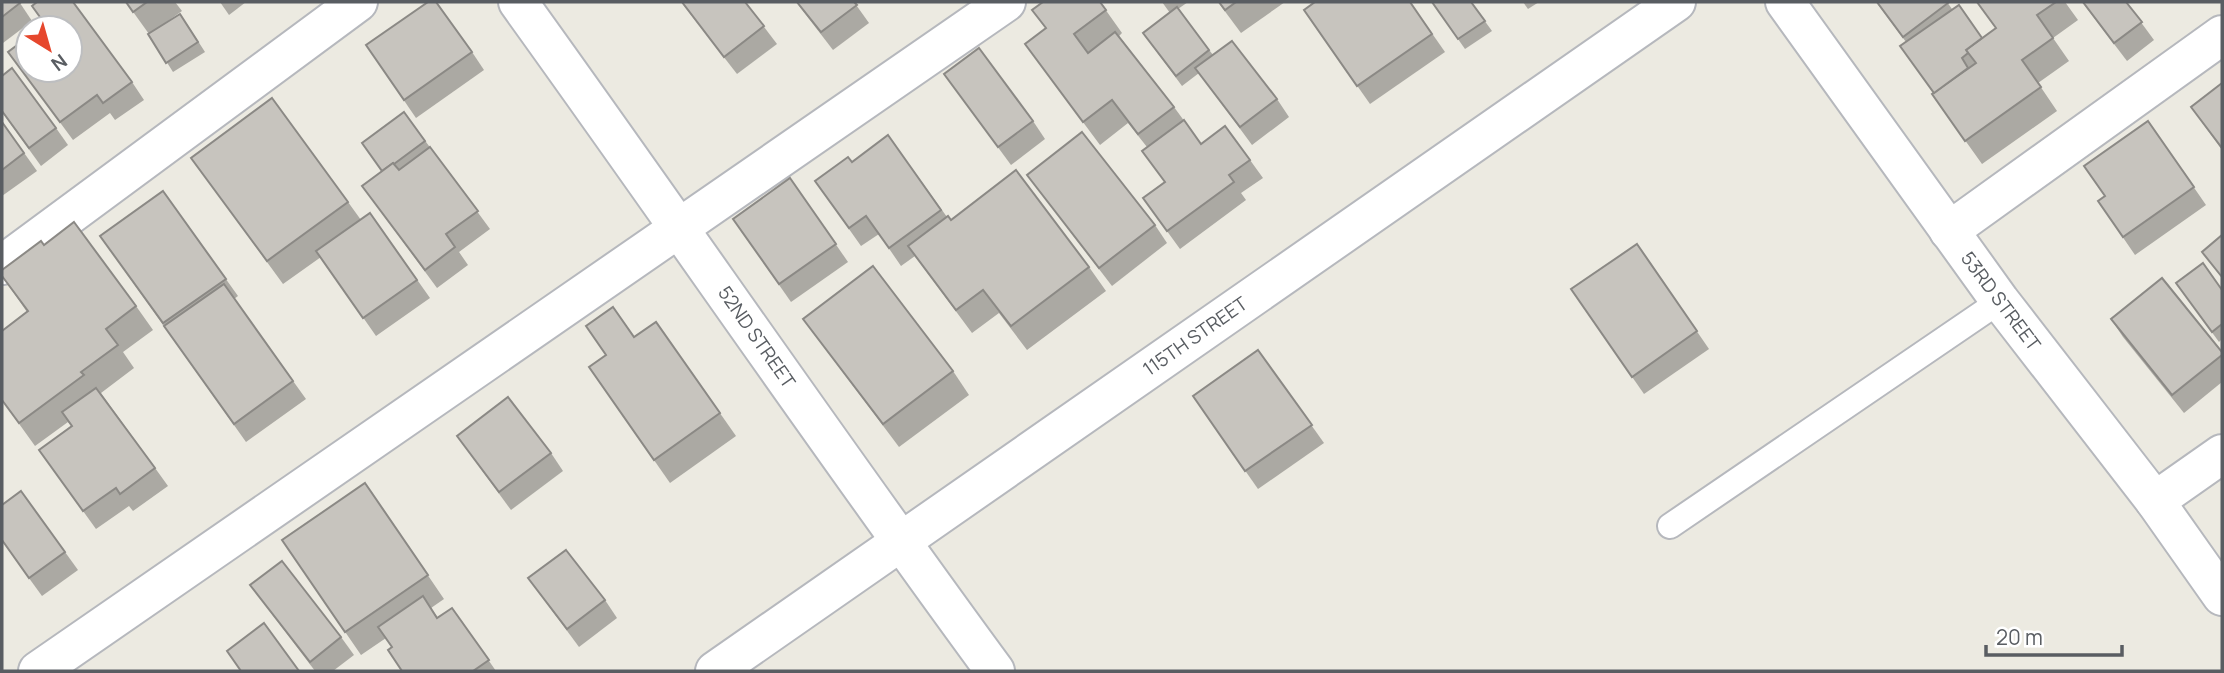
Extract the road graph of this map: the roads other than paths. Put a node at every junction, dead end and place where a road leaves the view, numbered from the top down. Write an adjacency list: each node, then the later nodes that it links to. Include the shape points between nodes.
1 (358, 2): 9 (street)
2 (518, 2): 7 (street, 52ND STREET)
3 (1006, 2): 7 (street)
4 (1676, 2): 14 (street, 115TH STREET)
5 (1785, 2): 8 (street, 53RD STREET)
6 (2222, 35): 8 (street)
7 (681, 228): 14 (street, 52ND STREET); 16 (street)
8 (1949, 231): 10 (street, 53RD STREET)
9 (2, 265)
10 (2000, 300): 12 (street, 53RD STREET); 13 (lane)
11 (2222, 454): 12 (street)
12 (2155, 501): 15 (street, 53RD STREET)
13 (1670, 526)
14 (900, 541): 17 (street, 115TH STREET); 18 (street, 52ND STREET)
15 (2222, 596)
16 (38, 671)
17 (715, 671)
18 (995, 671)

